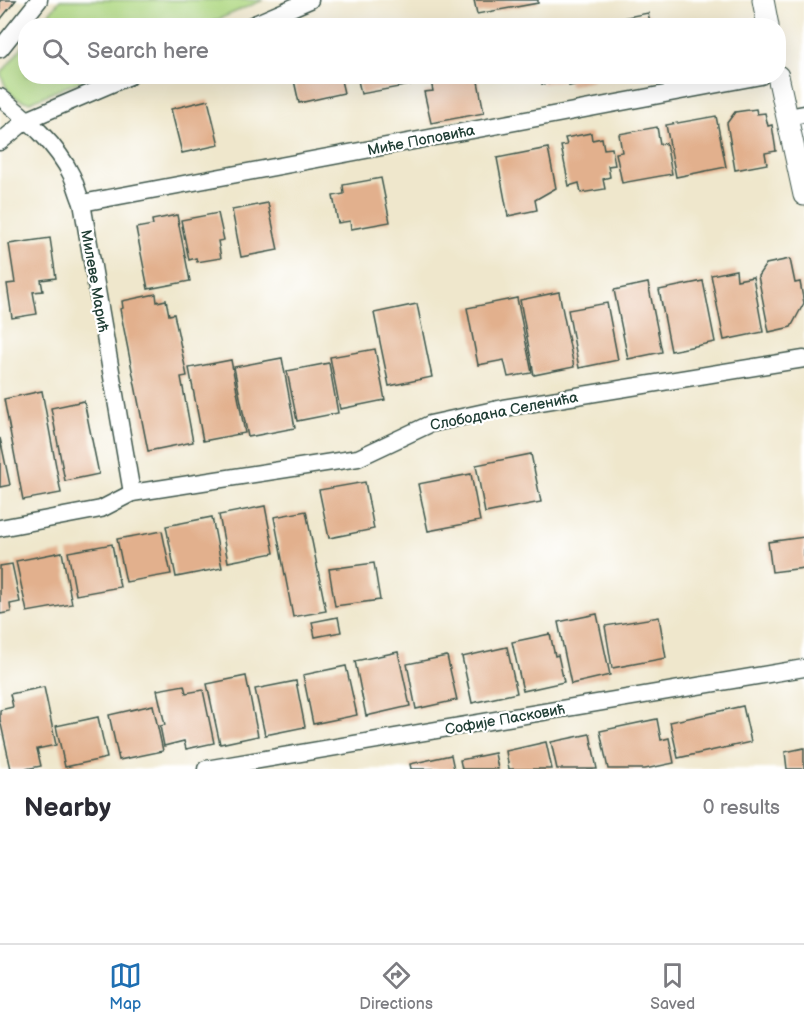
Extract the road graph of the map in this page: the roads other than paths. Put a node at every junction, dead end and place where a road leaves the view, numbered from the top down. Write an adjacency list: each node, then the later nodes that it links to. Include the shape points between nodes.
1 (39, 0): 4 (street)
2 (310, 0): 5 (street)
3 (763, 0): 6 (street)
4 (25, 18)
5 (268, 18)
6 (766, 18)
7 (18, 26): 8 (street)
8 (0, 49)
9 (110, 84): 14 (street)
10 (718, 84): 17 (street, Миће Поповића)
11 (782, 84): 13 (street)
12 (0, 97): 14 (street, Милеве Марић)
13 (796, 116): 16 (street)
14 (27, 120): 15 (street); 17 (street, Милеве Марић, via 57,153 72,176)
15 (0, 142)
16 (804, 195)
17 (82, 203): 19 (street, Милеве Марић)
18 (804, 359): 19 (street, Слободана Селенића, via 503,408 430,424 358,458)
19 (132, 493): 20 (street, Слободана Селенића, via 100,509)
20 (0, 528)
21 (804, 668): 22 (street, Софије Пасковић)
22 (206, 769)

